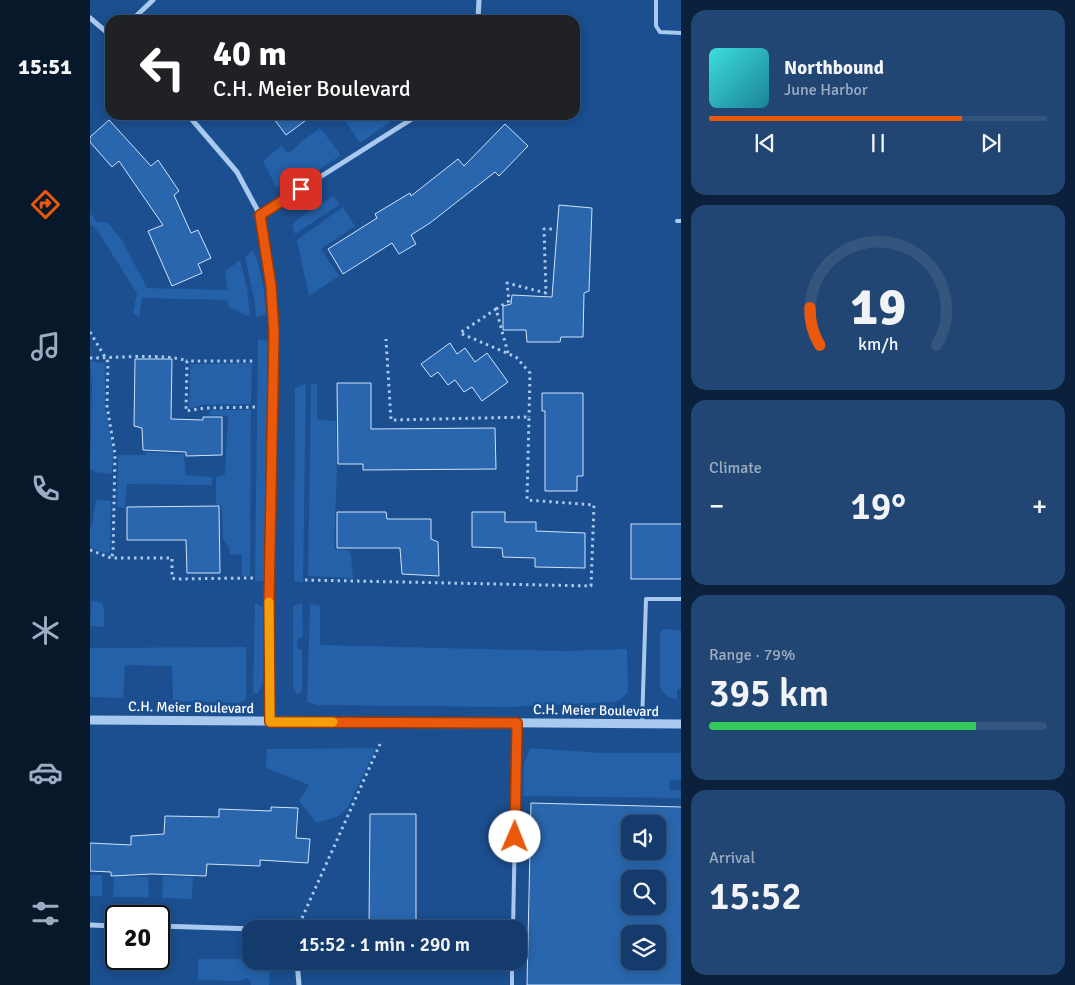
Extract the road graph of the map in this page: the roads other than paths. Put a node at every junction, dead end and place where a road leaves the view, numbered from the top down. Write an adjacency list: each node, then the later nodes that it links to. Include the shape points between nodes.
1 (153, 0): 4 (street)
2 (479, 0): 5 (street)
3 (656, 0): 8 (lane, via 656,26 660,32)
4 (137, 15)
5 (478, 15)
6 (90, 18): 7 (street)
7 (105, 30)
8 (681, 33)
9 (192, 120): 11 (street, via 237,172)
10 (410, 120): 11 (street)
11 (260, 215): 14 (street, via 274,332)
12 (681, 600): 16 (lane, via 646,599)
13 (90, 720): 14 (street, C.H. Meier Boulevard)
14 (270, 722): 15 (street, C.H. Meier Boulevard)
15 (517, 723): 16 (street, C.H. Meier Boulevard); 18 (lane)
16 (642, 724): 17 (street, C.H. Meier Boulevard)
17 (681, 724)
18 (513, 920)
19 (90, 925): 20 (street)
20 (105, 926)
21 (170, 926): 22 (street)
22 (242, 928)
23 (298, 970): 25 (street)
24 (512, 970): 26 (lane)
25 (299, 985)
26 (512, 985)

